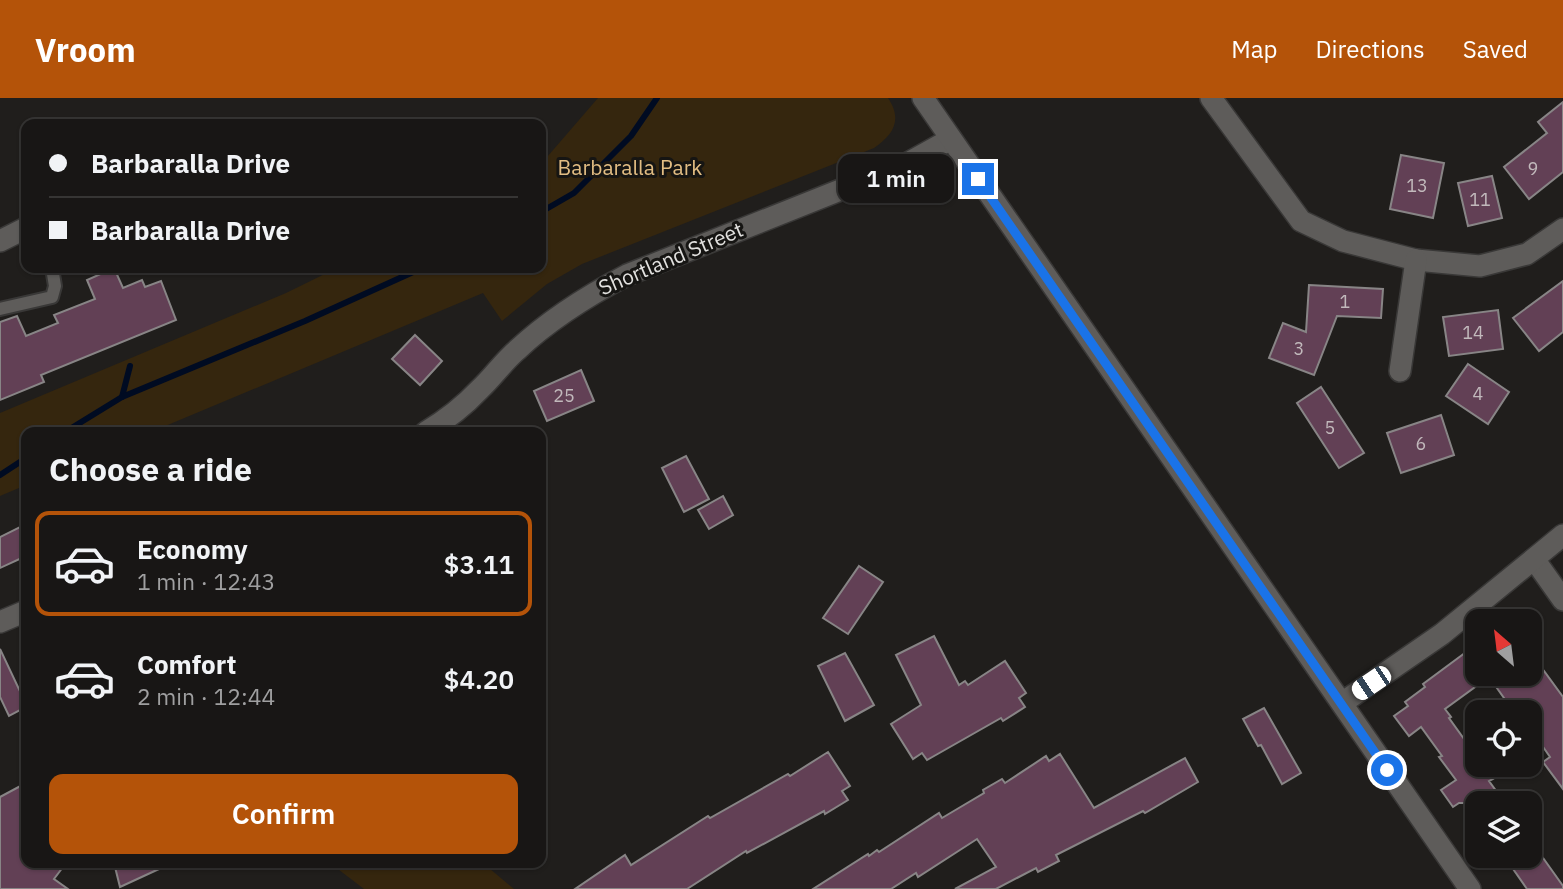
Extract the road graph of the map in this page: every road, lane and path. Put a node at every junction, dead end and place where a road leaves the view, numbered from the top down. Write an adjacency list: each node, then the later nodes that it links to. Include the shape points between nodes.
1 (923, 98): 3 (street)
2 (1211, 98): 7 (street, via 1301,221 1343,242)
3 (951, 139): 11 (street, Shortland Street, via 908,163 627,275 589,295 548,323 479,391); 17 (street)
4 (1563, 229): 7 (street, via 1527,254 1480,266)
5 (21, 230): 6 (street)
6 (0, 241)
7 (1416, 260): 10 (street)
8 (53, 273): 9 (lane, via 52,297)
9 (0, 309)
10 (1400, 371)
11 (434, 427)
12 (1563, 535): 13 (street)
13 (1534, 559): 14 (street); 17 (street, via 1443,634)
14 (1563, 600)
15 (21, 613): 16 (street)
16 (0, 622)
17 (1342, 703): 18 (street)
18 (1469, 889)

